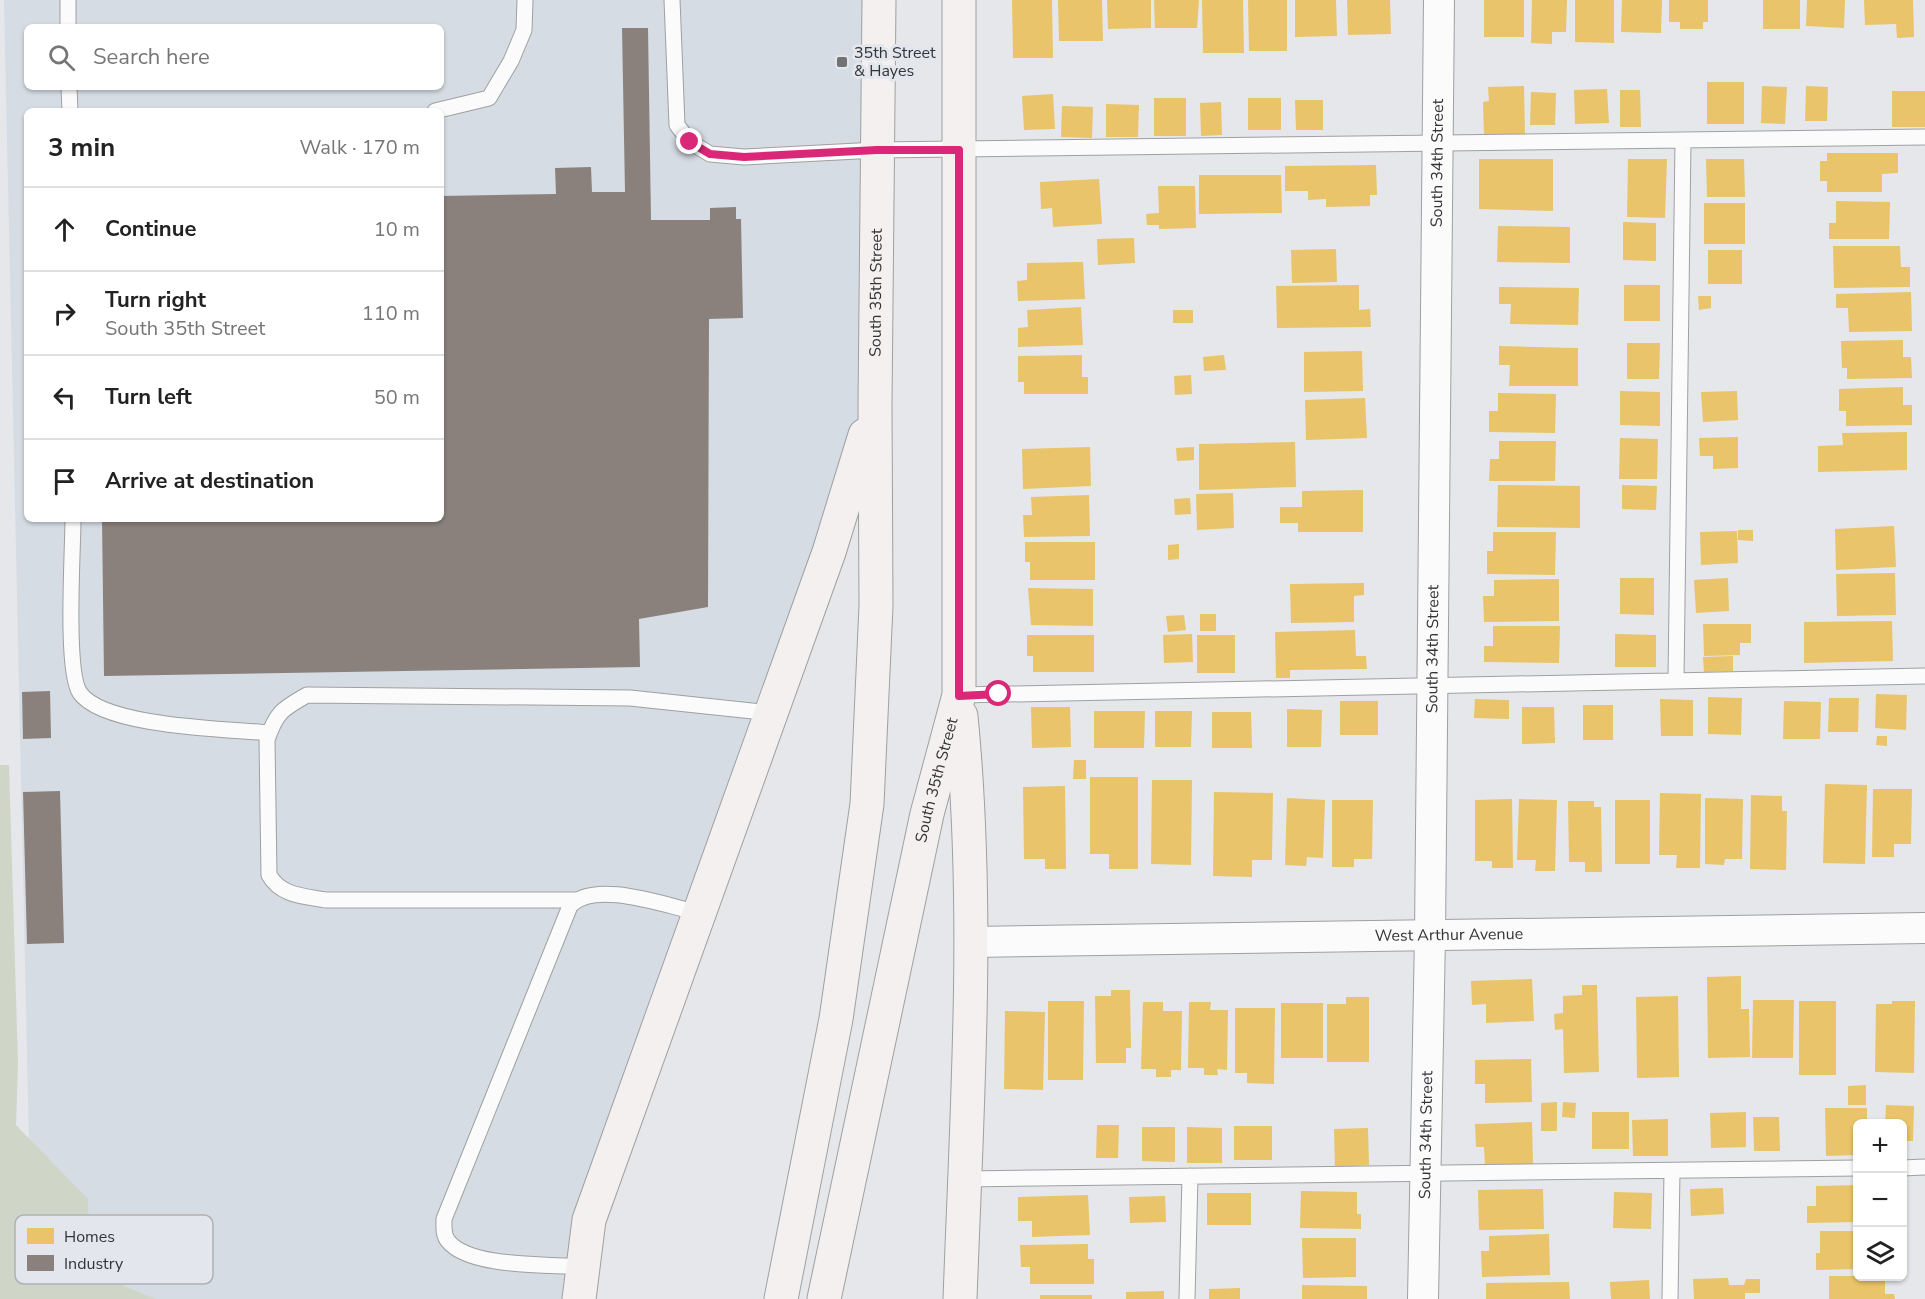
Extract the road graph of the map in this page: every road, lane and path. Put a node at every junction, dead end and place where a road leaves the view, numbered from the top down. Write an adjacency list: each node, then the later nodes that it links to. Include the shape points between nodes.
1 (68, 0): 7 (lane)
2 (525, 0): 10 (lane, via 524,30 489,98)
3 (672, 0): 14 (lane, via 677,125 690,142 710,154 744,157)
4 (879, 0): 14 (main road, South 35th Street)
5 (959, 0): 15 (main road, South 35th Street)
6 (1439, 0): 13 (street, South 34th Street)
7 (68, 24)
8 (69, 90): 9 (lane)
9 (70, 108)
10 (444, 109)
11 (1925, 137): 12 (lane)
12 (1683, 141): 13 (lane); 19 (lane)
13 (1439, 144): 15 (lane); 20 (street, South 34th Street)
14 (877, 150): 15 (lane); 16 (main road, South 35th Street)
15 (959, 150): 21 (main road, South 35th Street)
16 (875, 405): 22 (main road, via 829,552); 38 (main road, South 35th Street, via 876,606 867,804 836,1019)
17 (73, 522): 23 (lane, via 73,664 78,691 91,706 157,724)
18 (1925, 676): 19 (lane)
19 (1676, 680): 20 (lane)
20 (1432, 684): 21 (lane); 27 (street, South 34th Street)
21 (959, 696): 28 (main road, via 970,806); 39 (main road, South 35th Street, via 927,814)
22 (771, 713): 23 (lane, via 630,698 307,695 280,710); 25 (main road)
23 (269, 733): 24 (lane, via 268,869 276,887 326,900)
24 (576, 900): 25 (lane, via 604,892); 36 (lane, via 570,906 444,1219 444,1234 463,1254)
25 (700, 913): 36 (main road, via 589,1220)
26 (1925, 928): 27 (street, West Arthur Avenue)
27 (1430, 936): 28 (street, West Arthur Avenue); 33 (street, South 34th Street)
28 (972, 942): 35 (main road)
29 (1925, 1167): 31 (lane)
30 (1853, 1168): 32 (lane)
31 (1907, 1168)
32 (1672, 1171): 33 (lane); 43 (lane)
33 (1425, 1174): 34 (lane); 42 (street, South 34th Street)
34 (1190, 1176): 35 (lane); 41 (lane)
35 (964, 1179): 40 (main road)
36 (582, 1267): 37 (main road)
37 (579, 1299)
38 (781, 1299)
39 (824, 1299)
40 (960, 1299)
41 (1187, 1299)
42 (1423, 1299)
43 (1670, 1299)

